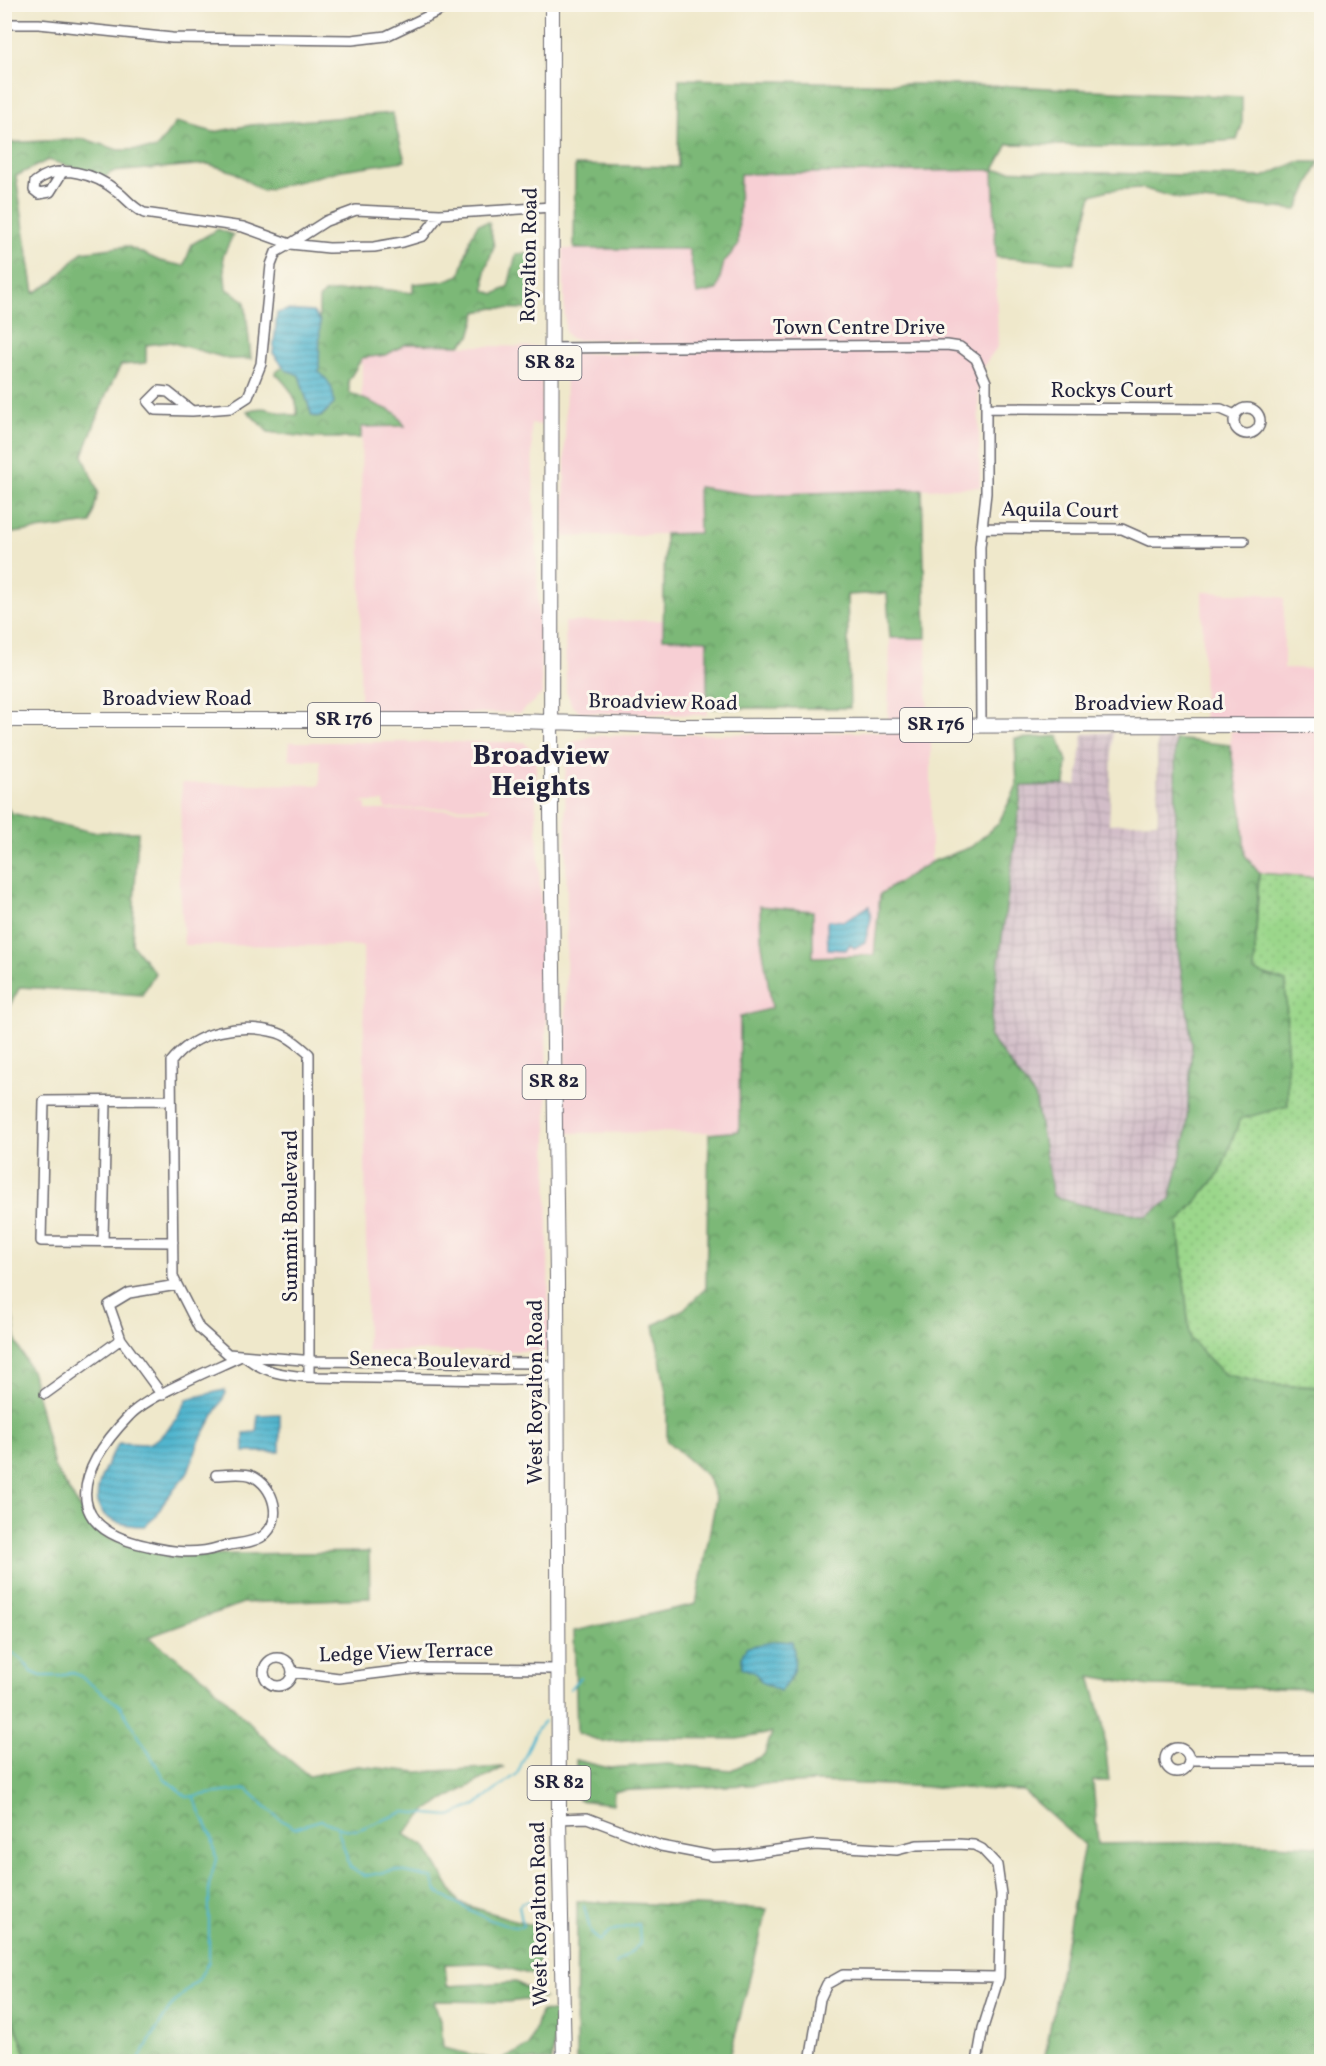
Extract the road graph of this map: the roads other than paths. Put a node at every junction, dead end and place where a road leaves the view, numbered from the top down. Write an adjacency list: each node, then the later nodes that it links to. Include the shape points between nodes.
1 (453, 4): 3 (street, via 386,36 352,40 172,39 39,24)
2 (552, 4): 5 (main road, Royalton Road / SR 82)
3 (4, 24)
4 (63, 171): 7 (street, via 87,175 118,192 130,206 144,213 243,227)
5 (552, 207): 6 (street); 8 (main road, Royalton Road / SR 82)
6 (440, 214): 7 (street, via 356,210 326,221); 7 (street, via 423,236 403,242 340,248)
7 (290, 244): 10 (street, via 276,252 271,266 261,364 248,397 231,408)
8 (550, 348): 9 (street, Town Centre Drive, via 952,345 968,352 981,365 986,382); 15 (main road, Royalton Road / SR 82)
9 (986, 408): 11 (street, Rockys Court, via 1221,409); 12 (street, Town Centre Drive)
10 (192, 411)
11 (1235, 415)
12 (982, 528): 13 (street, Aquila Court, via 1122,529 1149,540); 16 (street, Town Centre Drive)
13 (1244, 541)
14 (4, 720): 15 (main road, Broadview Road / SR 176)
15 (551, 722): 16 (main road, Broadview Road / SR 176, via 675,726); 27 (main road, West Royalton Road / SR 82)
16 (981, 725): 17 (main road, Broadview Road / SR 176)
17 (1322, 725)
18 (309, 1054): 19 (street, Seneca Boulevard, via 279,1033 239,1028 201,1038 182,1048 171,1062); 26 (street, Summit Boulevard)
19 (171, 1100): 20 (street); 22 (street, Seneca Boulevard)
20 (106, 1101): 21 (street); 21 (street, via 44,1101 41,1241)
21 (103, 1241): 22 (street)
22 (173, 1242): 23 (street, Seneca Boulevard, via 173,1278)
23 (177, 1285): 24 (street, via 129,1293 109,1305); 25 (street, Seneca Boulevard, via 199,1328 228,1354)
24 (121, 1339): 29 (street); 30 (street)
25 (243, 1356): 26 (street, Seneca Boulevard); 28 (street, Seneca Boulevard, via 277,1375); 30 (street)
26 (309, 1360): 27 (street, Seneca Boulevard, via 542,1363); 28 (street, Summit Boulevard)
27 (556, 1373): 28 (street, Seneca Boulevard, via 536,1379 502,1380); 32 (main road, West Royalton Road / SR 82)
28 (309, 1377)
29 (45, 1394)
30 (162, 1395): 31 (street, via 131,1413 89,1469 85,1481 91,1518 128,1541 182,1552 211,1550 266,1534 273,1524 274,1507 273,1496 266,1487 251,1476)
31 (216, 1475)
32 (557, 1669): 33 (street, Ledge View Terrace, via 427,1667 339,1678); 36 (main road, West Royalton Road / SR 82)
33 (292, 1672)
34 (1190, 1760): 35 (street)
35 (1322, 1760)
36 (559, 1819): 37 (street, via 587,1818 662,1846 713,1856 815,1845 897,1851 917,1845 974,1845 994,1860 999,1874); 38 (main road, West Royalton Road / SR 82)
37 (999, 1977): 39 (street, via 843,1975 827,1984 820,1999); 40 (street)
38 (564, 2061)
39 (810, 2061)
40 (977, 2061)

